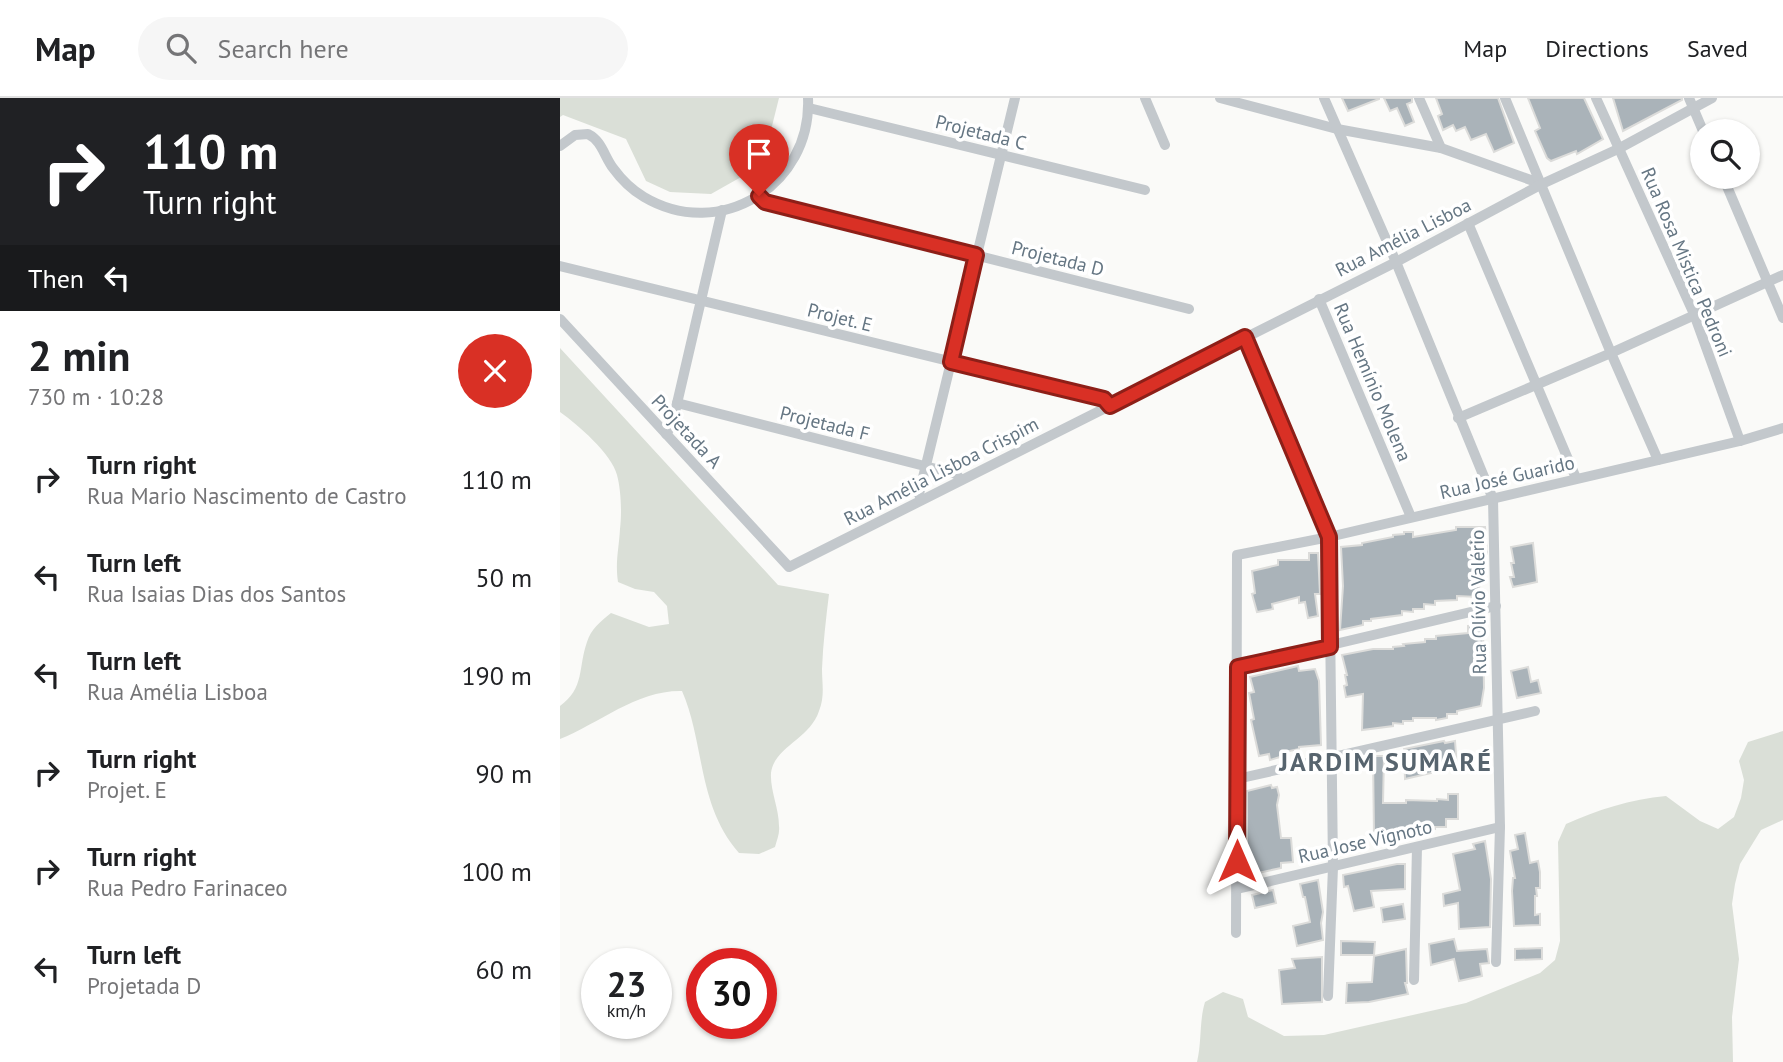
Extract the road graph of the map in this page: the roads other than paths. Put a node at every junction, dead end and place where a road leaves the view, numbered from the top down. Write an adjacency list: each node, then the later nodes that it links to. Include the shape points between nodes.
1 (1015, 98): 17 (street)
2 (1145, 98): 13 (street)
3 (1220, 98): 9 (street)
4 (1324, 98): 12 (street, Rua Olívio Valério)
5 (1419, 98): 15 (street)
6 (1505, 98): 18 (street)
7 (1596, 98): 16 (street, Rua Rosa Mistica Pedroni)
8 (1712, 98): 11 (street, Rua Amélia Lisboa)
9 (1234, 100): 12 (street)
10 (808, 103): 17 (street, Projetada C); 21 (street, via 805,133 795,158)
11 (1691, 103): 16 (street, Rua Amélia Lisboa)
12 (1337, 129): 15 (street); 25 (street, Rua Olívio Valério)
13 (1165, 145)
14 (560, 146): 22 (street, via 575,135 588,134 597,139 613,168 643,196 681,211)
15 (1441, 148): 18 (street)
16 (1618, 149): 18 (street, Rua Amélia Lisboa); 32 (street, Rua Rosa Mistica Pedroni)
17 (1001, 155): 20 (street, Projetada C); 24 (street)
18 (1542, 184): 23 (street, Rua Amélia Lisboa); 36 (street)
19 (1728, 189): 28 (street)
20 (1144, 190)
21 (759, 196): 22 (street); 24 (street, Projetada D, via 765,202)
22 (722, 210): 30 (street)
23 (1468, 223): 25 (street, Rua Amélia Lisboa); 38 (street)
24 (976, 255): 31 (street, Projetada D); 37 (street)
25 (1395, 262): 29 (street, Rua Amélia Lisboa); 41 (street, Rua Olívio Valério)
26 (560, 266): 30 (street, Projet. E)
27 (1783, 275): 28 (street)
28 (1768, 281): 32 (street); 33 (street)
29 (1319, 299): 35 (street, Rua Amélia Lisboa); 51 (street, Rua Hemínio Molena)
30 (701, 301): 37 (street, Projet. E); 39 (street)
31 (1189, 309)
32 (1694, 314): 36 (street); 44 (street, Rua Rosa Mistica Pedroni)
33 (1783, 318)
34 (560, 319): 43 (street, Projetada A)
35 (1245, 337): 40 (street, Rua Amélia Lisboa); 52 (street)
36 (1611, 353): 38 (street); 45 (street)
37 (951, 362): 40 (street, Projet. E, via 1104,399); 46 (street)
38 (1536, 384): 41 (street); 47 (street)
39 (677, 403): 43 (street); 46 (street, Projetada F)
40 (1110, 406): 48 (street, Rua Amélia Lisboa Crispim)
41 (1458, 418): 49 (street, Rua Olívio Valério)
42 (1783, 428): 44 (street, Rua José Guarido)
43 (666, 434): 53 (street, Projetada A)
44 (1740, 441): 45 (street, Rua José Guarido)
45 (1658, 460): 47 (street, Rua José Guarido)
46 (925, 466): 48 (street, Projetada F, via 956,474); 50 (street)
47 (1576, 478): 49 (street, Rua José Guarido)
48 (961, 480): 50 (street, Rua Amélia Lisboa Crispim)
49 (1493, 499): 51 (street, Rua José Guarido); 54 (street, Rua Olívio Valério)
50 (921, 500): 53 (street, Rua Amélia Lisboa Crispim)
51 (1411, 517): 52 (street, Rua José Guarido)
52 (1329, 537): 55 (street); 56 (street, Rua José Guarido, via 1237,555)
53 (789, 567)
54 (1496, 606): 55 (street); 58 (street, Rua Olívio Valério)
55 (1330, 647): 56 (street); 59 (street)
56 (1238, 667): 60 (street)
57 (1535, 711): 58 (street)
58 (1498, 719): 59 (street); 61 (street, Rua Olívio Valério)
59 (1333, 756): 60 (street); 63 (street)
60 (1237, 779): 64 (street)
61 (1500, 827): 62 (street, Rua Jose Vignoto); 66 (street, Rua Olívio Valério)
62 (1417, 847): 63 (street, Rua Jose Vignoto); 67 (street)
63 (1333, 867): 64 (street, Rua Jose Vignoto); 68 (street)
64 (1237, 889): 65 (street)
65 (1236, 933)
66 (1496, 961)
67 (1414, 980)
68 (1328, 996)

